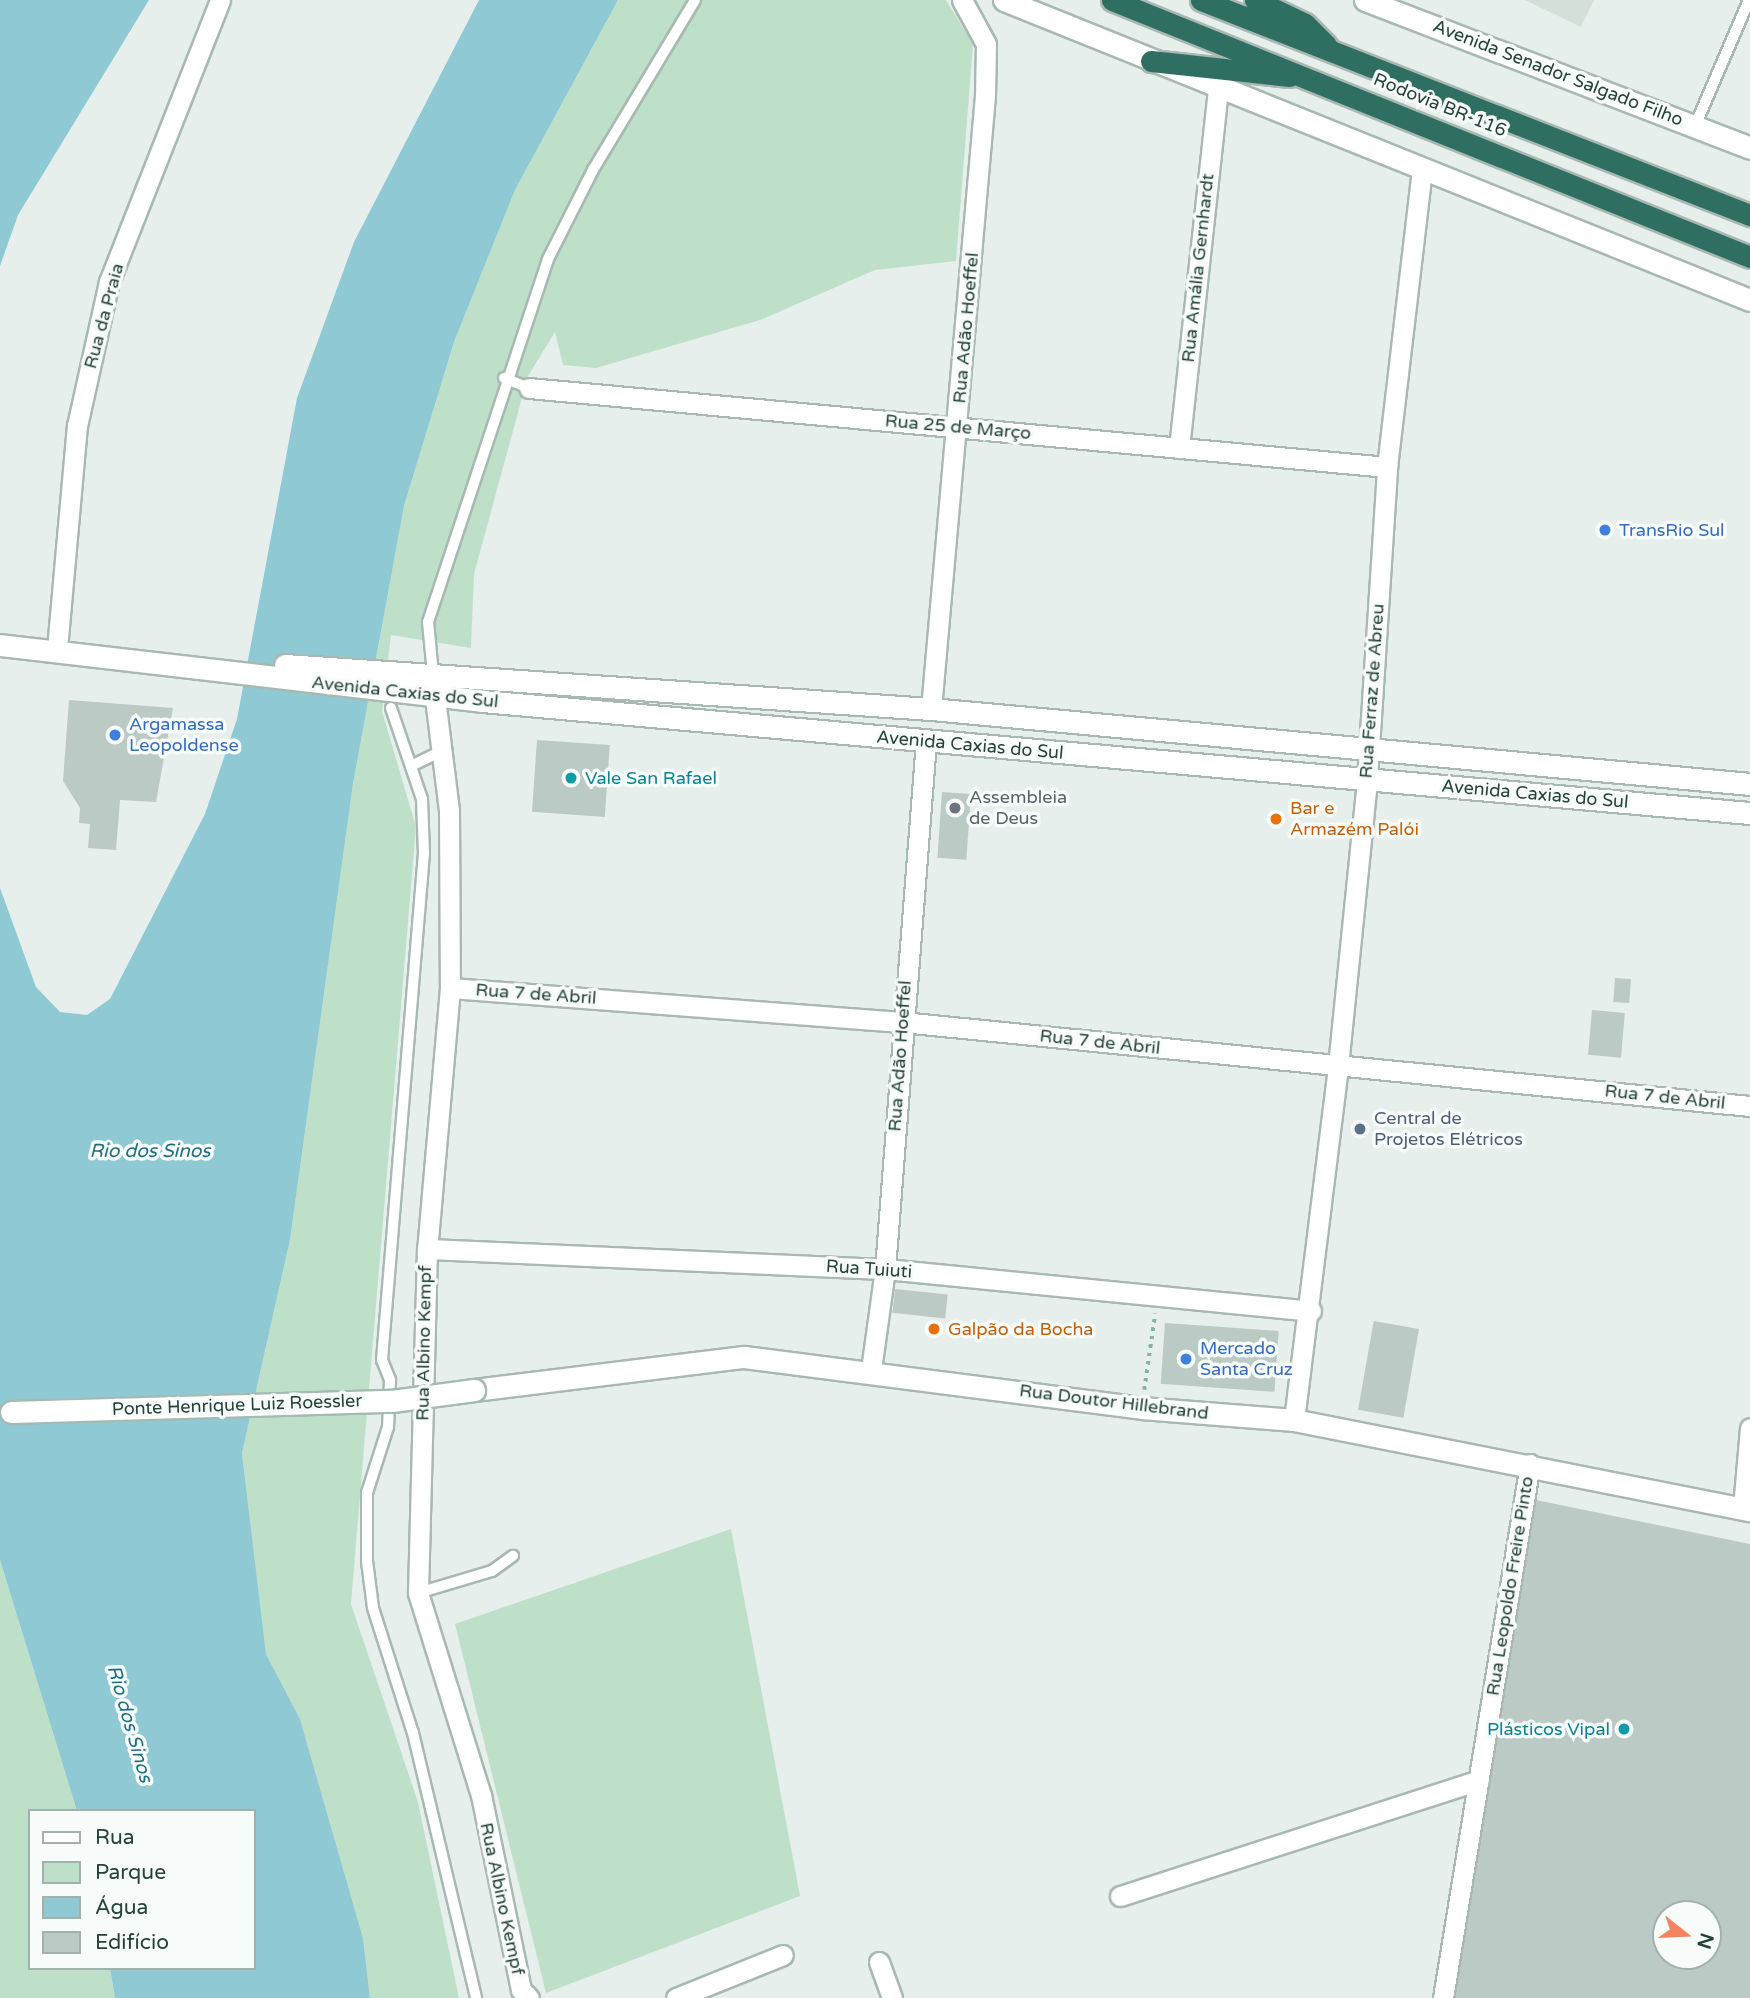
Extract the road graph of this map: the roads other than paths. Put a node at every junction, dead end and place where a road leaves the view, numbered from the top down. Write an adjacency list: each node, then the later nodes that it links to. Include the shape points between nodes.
1 (220, 0): 27 (street, Rua da Praia, via 109,282 77,426)
2 (695, 0): 21 (lane, via 593,170 548,259)
3 (962, 0): 23 (street, Rua Adão Hoeffel, via 983,31 985,96)
4 (1004, 0): 12 (street)
5 (1112, 0): 13 (highway, Rodovia BR-116)
6 (1201, 0): 11 (highway, Rodovia BR-116)
7 (1255, 0): 11 (highway, via 1305,24)
8 (1365, 0): 10 (street, Avenida Senador Salgado Filho)
9 (1749, 0): 15 (lane)
10 (1387, 5): 15 (street, Avenida Senador Salgado Filho)
11 (1332, 52): 18 (highway, Rodovia BR-116)
12 (1152, 61): 13 (highway); 14 (street)
13 (1319, 80): 19 (highway, Rodovia BR-116)
14 (1218, 88): 17 (street); 24 (street, Rua Amália Gernhardt)
15 (1695, 126): 16 (street, Avenida Senador Salgado Filho)
16 (1750, 148)
17 (1422, 170): 20 (street); 25 (street, Rua Ferraz de Abreu)
18 (1750, 215)
19 (1750, 257)
20 (1750, 300)
21 (504, 378): 22 (lane); 28 (lane, via 428,622)
22 (529, 388): 23 (street, Rua 25 de Março)
23 (957, 428): 24 (street, Rua 25 de Março); 30 (street, Rua Adão Hoeffel)
24 (1179, 448): 25 (street, Rua 25 de Março)
25 (1387, 467): 33 (street, Rua Ferraz de Abreu)
26 (6, 645): 27 (street, Avenida Caxias do Sul)
27 (57, 649): 28 (street, Avenida Caxias do Sul)
28 (433, 684): 30 (street, Avenida Caxias do Sul); 31 (street, Avenida Caxias do Sul); 32 (street, Rua Albino Kempf)
29 (391, 708): 34 (lane)
30 (931, 709): 33 (street, Avenida Caxias do Sul)
31 (926, 741): 35 (street, Avenida Caxias do Sul); 39 (street, Rua Adão Hoeffel)
32 (442, 751): 34 (lane); 38 (street, Rua Albino Kempf, via 449,811)
33 (1368, 752): 35 (street, Rua Ferraz de Abreu); 36 (street, Avenida Caxias do Sul)
34 (411, 766): 58 (lane, via 422,799 424,853 382,1360 390,1380 388,1427 367,1493 367,1560 373,1608 413,1733)
35 (1367, 779): 37 (street, Avenida Caxias do Sul); 40 (street, Rua Ferraz de Abreu)
36 (1750, 784)
37 (1750, 813)
38 (450, 988): 39 (street, Rua 7 de Abril); 42 (street, Rua Albino Kempf)
39 (902, 1022): 40 (street, Rua 7 de Abril); 43 (street, Rua Adão Hoeffel)
40 (1338, 1066): 41 (street, Rua 7 de Abril); 44 (street, Rua Ferraz de Abreu)
41 (1750, 1106)
42 (427, 1249): 43 (street, Rua Tuiuti); 53 (street, Rua Albino Kempf)
43 (885, 1269): 44 (street, Rua Tuiuti); 45 (street, Rua Adão Hoeffel)
44 (1311, 1311): 48 (street, Rua Ferraz de Abreu)
45 (871, 1370): 46 (street, Rua Doutor Hillebrand, via 744,1357); 48 (street, Rua Doutor Hillebrand, via 1142,1408)
46 (474, 1390): 47 (street, Ponte Henrique Luiz Roessler, bridge, via 392,1401)
47 (0, 1412)
48 (1294, 1420): 50 (street, Rua Doutor Hillebrand)
49 (1750, 1428): 51 (street)
50 (1530, 1464): 51 (street, Rua Doutor Hillebrand); 54 (street, Rua Leopoldo Freire Pinto)
51 (1746, 1509)
52 (513, 1556): 53 (lane, via 492,1571)
53 (418, 1593): 59 (street, Rua Albino Kempf, via 481,1796 518,1978)
54 (1479, 1780): 55 (street); 62 (street, Rua Leopoldo Freire Pinto)
55 (1120, 1895)
56 (783, 1955): 60 (street)
57 (879, 1962): 61 (street)
58 (476, 1998)
59 (528, 1998)
60 (676, 1998)
61 (891, 1998)
62 (1443, 1998)

